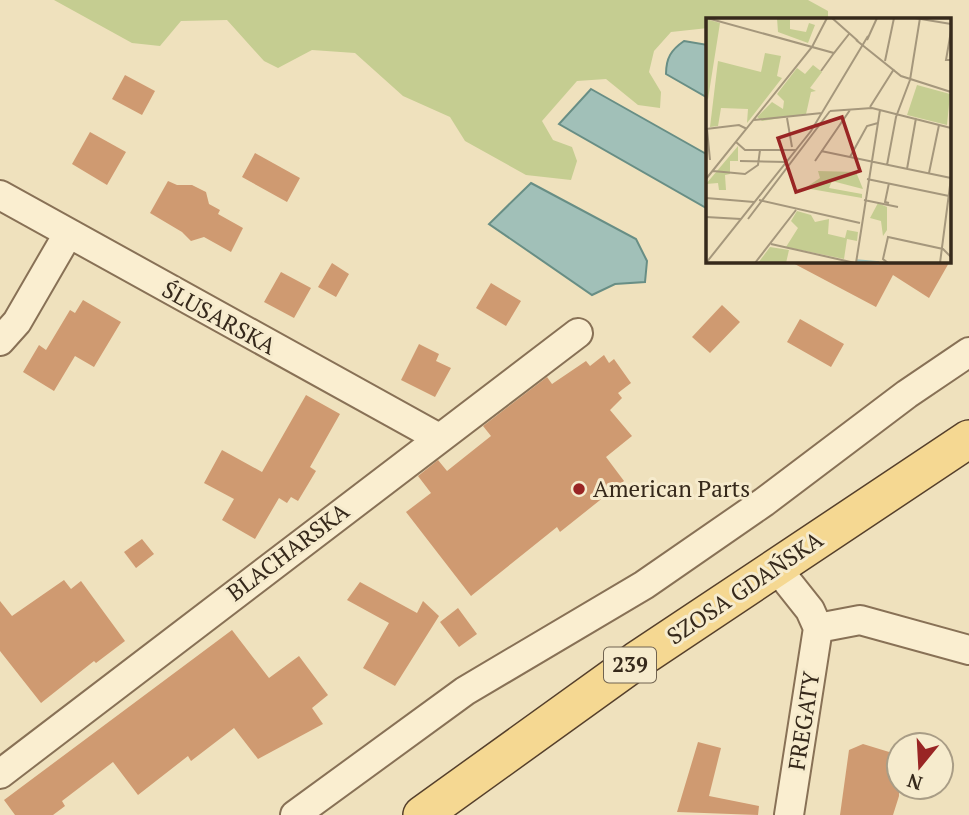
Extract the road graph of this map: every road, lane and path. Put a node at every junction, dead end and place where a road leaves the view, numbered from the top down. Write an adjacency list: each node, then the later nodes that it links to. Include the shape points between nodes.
1 (0, 195): 2 (street, ŚLUSARSKA)
2 (68, 234): 4 (street, via 17,322); 6 (street, ŚLUSARSKA)
3 (578, 333): 6 (street, BLACHARSKA)
4 (0, 341)
5 (969, 352): 12 (street, via 644,585 465,691)
6 (439, 439): 11 (street, BLACHARSKA)
7 (967, 443): 8 (main road, SZOSA GDAŃSKA / 239)
8 (775, 566): 9 (street, via 810,610); 13 (main road, SZOSA GDAŃSKA / 239)
9 (818, 628): 10 (street, via 860,620); 14 (street, FREGATY)
10 (969, 650)
11 (0, 774)
12 (295, 815)
13 (422, 815)
14 (789, 815)

